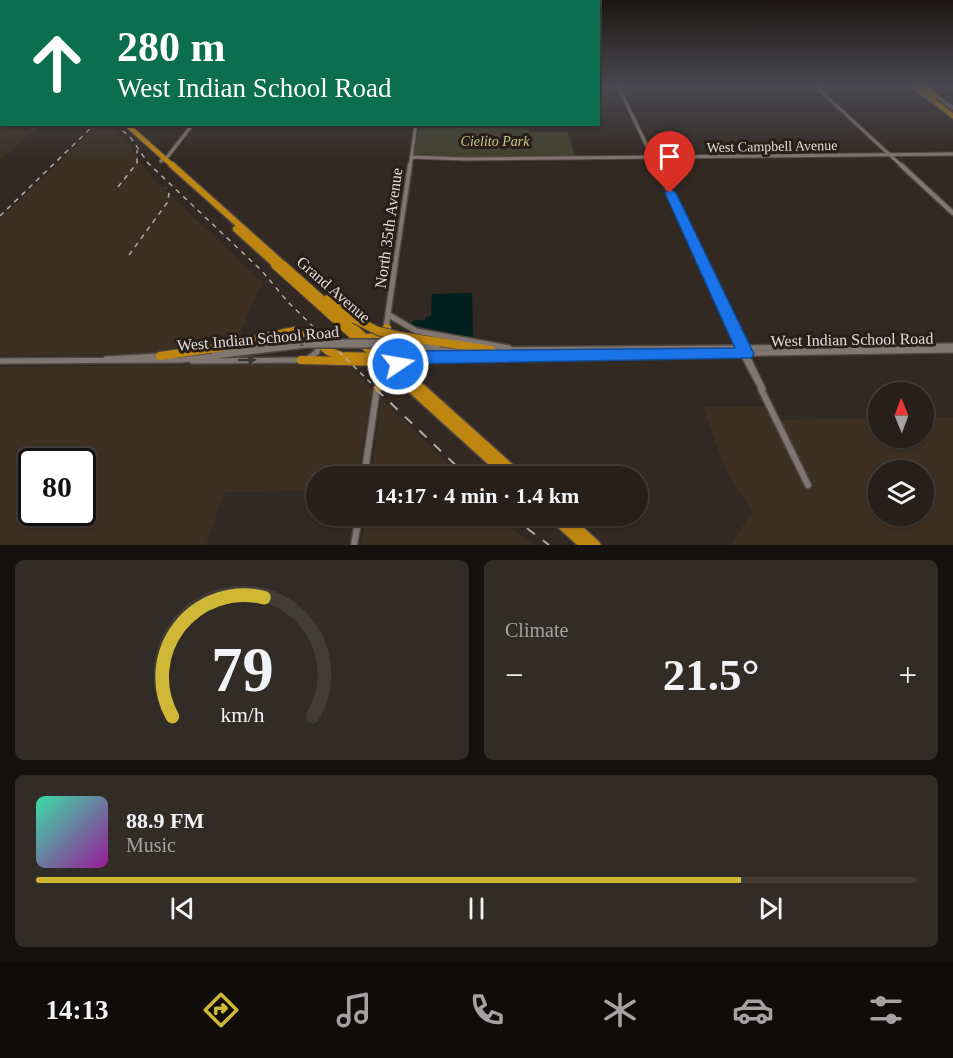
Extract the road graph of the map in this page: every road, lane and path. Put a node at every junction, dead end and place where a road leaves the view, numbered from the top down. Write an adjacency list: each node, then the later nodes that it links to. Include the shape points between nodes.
1 (631, 111): 9 (main road)
2 (843, 111): 8 (main road)
3 (123, 126): 11 (highway, Grand Avenue)
4 (128, 126): 11 (highway, Grand Avenue)
5 (191, 126): 11 (main road)
6 (416, 126): 10 (main road, North 35th Avenue)
7 (953, 154): 8 (main road, West Campbell Avenue)
8 (890, 155): 9 (main road, West Campbell Avenue); 12 (main road)
9 (653, 157): 10 (main road, West Campbell Avenue); 24 (main road)
10 (411, 158): 15 (main road, North 35th Avenue)
11 (163, 160): 13 (highway, Grand Avenue)
12 (953, 213)
13 (293, 276): 14 (highway, Grand Avenue); 16 (highway, Grand Avenue)
14 (306, 285): 16 (highway, Grand Avenue); 19 (highway, bridge, via 354,319)
15 (389, 315): 17 (main road, North 35th Avenue); 26 (main road, via 416,331)
16 (336, 316): 18 (highway, Grand Avenue)
17 (387, 328): 18 (highway, via 377,338); 29 (main road, North 35th Avenue)
18 (362, 338): 28 (highway, via 360,350); 29 (highway, Grand Avenue)
19 (399, 341): 21 (main road, West Indian School Road, bridge); 23 (highway); 26 (main road, West Indian School Road)
20 (318, 342): 27 (highway, via 305,333 290,331); 28 (highway, via 331,353); 32 (main road, via 316,354)
21 (303, 344): 27 (main road, West Indian School Road); 31 (main road, West Indian School Road)
22 (953, 346): 24 (main road, West Indian School Road)
23 (491, 350): 26 (main road, West Indian School Road)
24 (745, 351): 25 (main road, West Indian School Road); 26 (main road, West Indian School Road); 40 (main road)
25 (953, 351)
26 (521, 354): 29 (highway)
27 (160, 356): 30 (main road, West Indian School Road)
28 (350, 356): 29 (highway)
29 (388, 358): 32 (highway); 34 (highway, Grand Avenue); 35 (main road, North 35th Avenue); 36 (highway, Grand Avenue)
30 (106, 360): 31 (main road, West Indian School Road); 33 (main road, West Indian School Road)
31 (181, 360): 32 (main road, one-way to 32)
32 (301, 360)
33 (0, 361)
34 (404, 381): 35 (highway, via 391,377); 36 (highway, Grand Avenue)
35 (378, 388): 37 (main road, North 35th Avenue)
36 (478, 443): 38 (highway, Grand Avenue); 39 (highway, Grand Avenue)
37 (366, 466)
38 (499, 466)
39 (506, 466)
40 (808, 485)
41 (357, 526): 44 (main road)
42 (563, 526): 45 (highway)
43 (575, 526): 46 (highway)
44 (354, 545)
45 (584, 545)
46 (596, 545)

